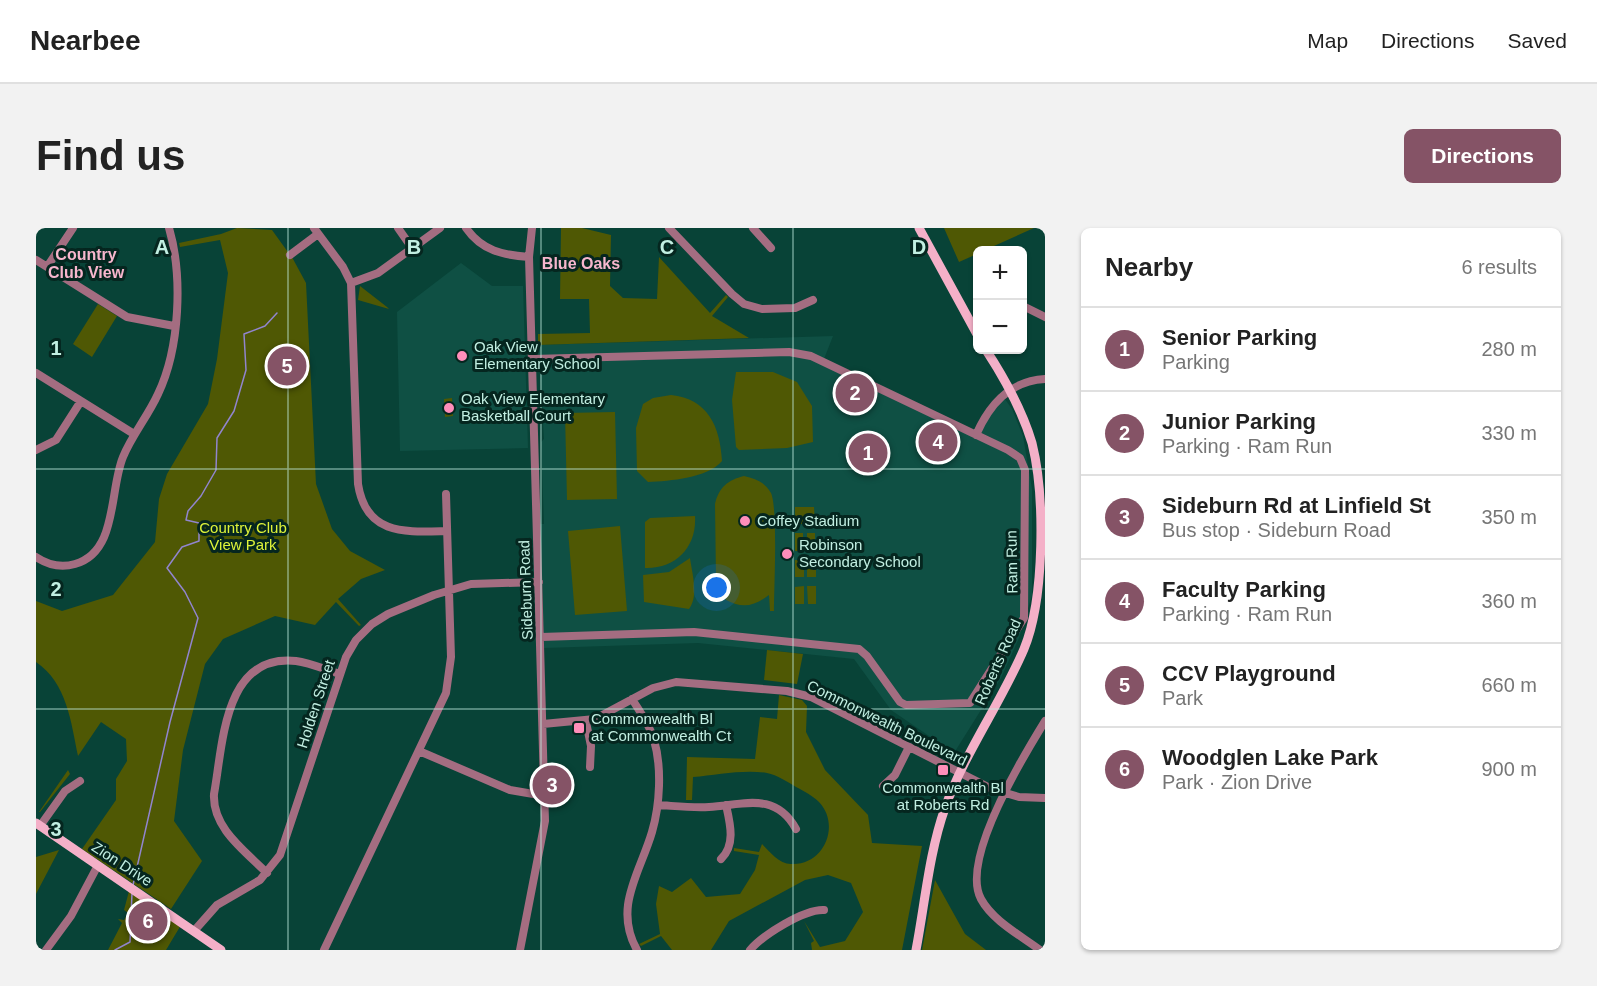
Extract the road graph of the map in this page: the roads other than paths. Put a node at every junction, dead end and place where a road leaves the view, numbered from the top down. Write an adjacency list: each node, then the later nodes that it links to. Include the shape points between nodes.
1 (73, 228): 16 (street)
2 (169, 228): 21 (street, via 177,270)
3 (398, 228): 11 (street)
4 (440, 228): 11 (street)
5 (466, 228): 14 (street, via 491,250)
6 (532, 228): 14 (street, Sideburn Road)
7 (669, 228): 18 (street, via 744,304 762,309 795,308)
8 (753, 228): 12 (street)
9 (918, 228): 22 (main road)
10 (316, 231): 13 (street); 17 (street)
11 (412, 248): 17 (street, via 378,273)
12 (771, 248)
13 (290, 255)
14 (529, 257): 24 (street, Sideburn Road)
15 (36, 260): 16 (street)
16 (47, 267): 21 (street, via 128,317)
17 (351, 283): 33 (street, via 358,484 362,500 374,518 392,529)
18 (813, 300)
19 (1027, 308): 20 (street)
20 (1045, 316)
21 (174, 326): 29 (street, via 164,381)
22 (973, 327)
23 (988, 354): 27 (main road, Roberts Road)
24 (532, 359): 30 (street, Ram Run, via 797,353 826,362); 35 (street, Sideburn Road)
25 (36, 373): 28 (street)
26 (1045, 379): 27 (street)
27 (1010, 391): 30 (street, via 986,412); 46 (main road, Roberts Road, via 1028,429 1038,466 1038,600 1016,666)
28 (81, 401): 29 (street); 31 (street, via 56,440)
29 (134, 434): 34 (street, via 118,473 105,535 97,550 71,565 52,564)
30 (976, 435): 37 (street, Ram Run, via 1017,456 1024,468 1026,610 1023,623 970,703 906,705 866,653 856,648 694,632)
31 (36, 450)
32 (446, 494): 33 (street)
33 (447, 531): 36 (street)
34 (36, 557)
35 (539, 582): 36 (street, Holden Street, via 471,584); 37 (street, Sideburn Road)
36 (448, 590): 38 (street, Holden Street, via 372,624 352,645); 44 (street, via 449,680)
37 (541, 637): 42 (street, Sideburn Road)
38 (340, 674): 58 (street, Holden Street, via 284,846); 58 (street, via 297,662 273,663 248,677 232,701 214,809 223,828)
39 (632, 699): 41 (street, Commonwealth Boulevard); 43 (street, Commonwealth Boulevard, via 653,688 685,681 786,691 811,698); 52 (street, via 654,740)
40 (1045, 721): 49 (street)
41 (586, 722): 42 (street, Commonwealth Boulevard); 45 (street)
42 (543, 724): 50 (street, Sideburn Road)
43 (909, 747): 46 (street, Commonwealth Boulevard); 48 (street, via 895,775)
44 (419, 751): 50 (street, via 510,790); 63 (street)
45 (590, 767)
46 (960, 773): 49 (street, Commonwealth Boulevard); 67 (main road, Roberts Road, via 937,835)
47 (80, 781): 54 (street, via 65,791)
48 (883, 786)
49 (1003, 794): 51 (street, Commonwealth Boulevard); 68 (street, via 978,867 978,890 990,911)
50 (545, 796): 64 (street, Sideburn Road, via 543,838)
51 (1045, 798)
52 (658, 805): 53 (street); 65 (street, via 627,901 629,930)
53 (726, 805): 55 (street, via 768,805 788,815); 56 (street, via 730,840)
54 (38, 824): 57 (main road, Zion Drive)
55 (796, 829)
56 (721, 859)
57 (97, 867): 60 (main road, Zion Drive); 61 (street, via 71,916)
58 (267, 873): 60 (street, Holden Street, via 217,905)
59 (824, 910): 66 (street, via 810,911 764,937)
60 (194, 931): 62 (main road, Zion Drive)
61 (46, 950)
62 (221, 950)
63 (324, 950)
64 (520, 950)
65 (637, 950)
66 (750, 950)
67 (916, 950)
68 (1040, 950)

